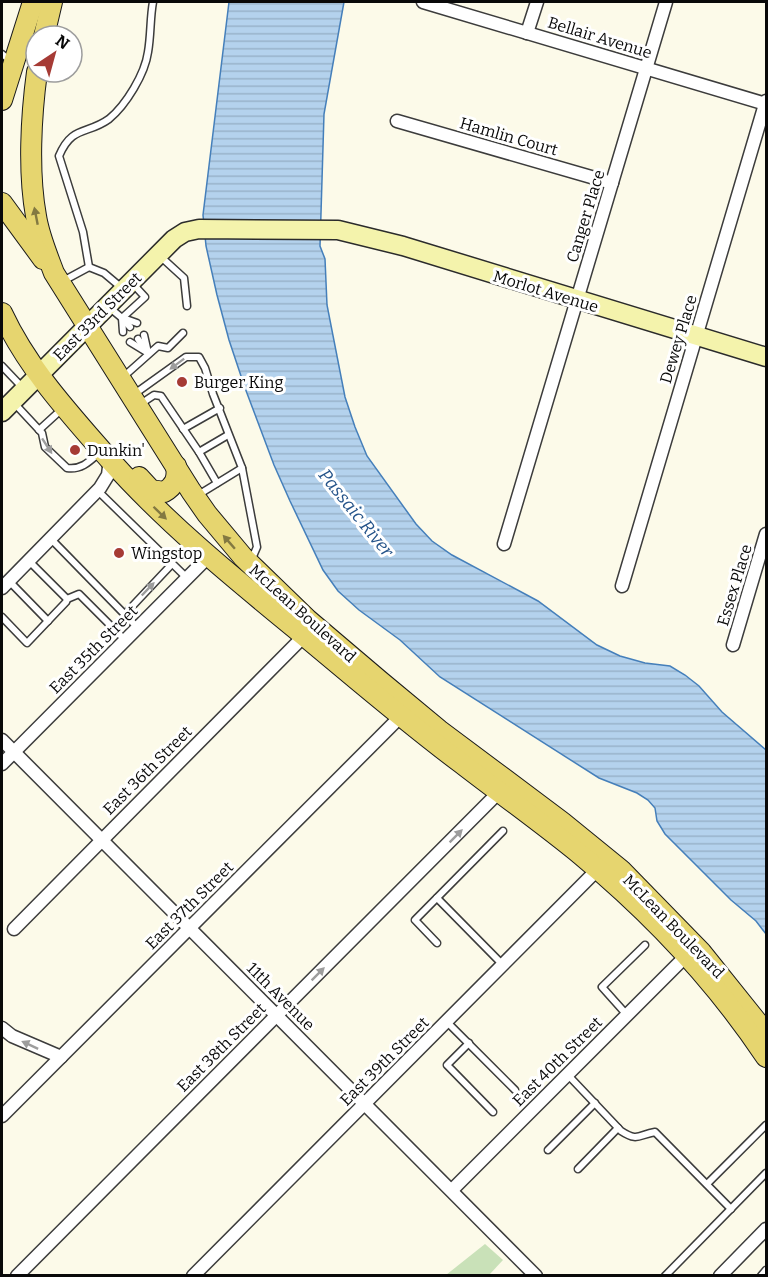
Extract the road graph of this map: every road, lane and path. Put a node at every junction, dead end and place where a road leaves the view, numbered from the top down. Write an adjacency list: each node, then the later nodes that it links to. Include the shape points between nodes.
1 (52, 2): 7 (main road)
2 (153, 2): 19 (lane, via 148,53 127,101 108,119 65,141 59,156 83,232)
3 (423, 2): 8 (street, Bellair Avenue)
4 (537, 2): 8 (street)
5 (666, 2): 10 (street, Canger Place)
6 (32, 3): 9 (main road)
7 (47, 24)
8 (527, 33): 10 (street, Bellair Avenue)
9 (7, 59): 12 (main road)
10 (646, 68): 13 (street, Bellair Avenue); 15 (street, Canger Place)
11 (36, 84): 20 (main road, McLean Boulevard, one-way to 11, via 40,235 33,198)
12 (2, 100)
13 (766, 103): 34 (street, Dewey Place)
14 (397, 121): 15 (street, Hamlin Court)
15 (612, 183): 22 (street, Canger Place)
16 (2, 203): 20 (main road)
17 (199, 229): 18 (main road, East 33rd Street, via 180,234); 22 (main road, Morlot Avenue, via 352,232)
18 (158, 255): 21 (main road, East 33rd Street); 24 (lane, via 184,278)
19 (89, 267): 20 (lane); 21 (lane)
20 (57, 278): 28 (main road, McLean Boulevard)
21 (127, 286): 23 (main road, East 33rd Street); 26 (lane, via 145,297)
22 (577, 301): 34 (main road, Morlot Avenue); 57 (street, Canger Place)
23 (107, 306): 26 (lane); 28 (main road, East 33rd Street)
24 (187, 306)
25 (2, 313): 29 (main road, McLean Boulevard)
26 (122, 318): 27 (lane); 30 (lane); 31 (lane)
27 (137, 323)
28 (88, 325): 39 (main road, East 33rd Street); 40 (main road, McLean Boulevard)
29 (7, 327): 39 (main road, McLean Boulevard)
30 (130, 327)
31 (123, 332)
32 (183, 333): 36 (lane, via 168,348 158,346)
33 (141, 337): 36 (lane)
34 (696, 337): 37 (main road, Morlot Avenue); 64 (street, Dewey Place)
35 (130, 342): 36 (lane)
36 (148, 353): 40 (lane)
37 (766, 357)
38 (2, 366): 41 (lane)
39 (39, 375): 41 (main road, East 33rd Street); 43 (main road, McLean Boulevard); 50 (main road, via 80,412 152,490 164,492 174,485)
40 (122, 379): 42 (main road, McLean Boulevard)
41 (13, 401): 46 (lane)
42 (135, 401): 44 (lane, one-way to 42, via 199,357 186,357); 45 (lane, via 161,396); 50 (main road, McLean Boulevard)
43 (64, 407): 46 (lane); 49 (main road, McLean Boulevard)
44 (220, 408): 45 (lane); 47 (lane)
45 (183, 429): 48 (lane)
46 (39, 430): 49 (lane, one-way to 49, via 45,447 67,468 78,468)
47 (228, 435): 48 (lane); 51 (lane)
48 (198, 452): 52 (lane)
49 (106, 455): 53 (street, via 108,475); 58 (main road, McLean Boulevard, one-way to 58)
50 (176, 466): 54 (main road, McLean Boulevard)
51 (242, 468): 52 (lane); 61 (lane, via 257,547)
52 (216, 483): 54 (lane)
53 (97, 490): 56 (street); 60 (lane)
54 (195, 497): 61 (main road, McLean Boulevard, one-way to 54)
55 (766, 534): 72 (street, Essex Place)
56 (50, 538): 59 (street); 66 (lane)
57 (504, 544)
58 (208, 557): 62 (street, East 35th Street); 70 (main road, McLean Boulevard)
59 (29, 560): 63 (street); 65 (lane)
60 (172, 564): 62 (lane); 66 (lane, one-way to 60)
61 (250, 564): 92 (main road, McLean Boulevard, via 307,619 395,693 621,870 701,952)
62 (187, 578): 69 (street, East 35th Street)
63 (5, 584): 68 (lane)
64 (622, 586)
65 (67, 599): 68 (lane); 71 (lane, via 79,594)
66 (124, 615): 69 (lane)
67 (2, 617): 68 (lane, via 27,643)
68 (48, 621)
69 (137, 627): 71 (street, East 35th Street)
70 (304, 636): 73 (main road, McLean Boulevard); 79 (street, East 36th Street)
71 (125, 639): 75 (street, East 35th Street)
72 (733, 645)
73 (401, 716): 77 (main road, McLean Boulevard); 82 (street, East 37th Street)
74 (2, 740): 75 (street, 11th Avenue)
75 (14, 752): 76 (street, East 35th Street); 79 (street, 11th Avenue)
76 (2, 764)
77 (499, 792): 80 (main road, McLean Boulevard); 88 (street, East 38th Street, one-way to 77)
78 (503, 831): 81 (lane)
79 (101, 840): 82 (street, 11th Avenue); 83 (street, East 36th Street)
80 (598, 869): 86 (main road, McLean Boulevard); 87 (street, East 39th Street)
81 (437, 898): 84 (lane, via 415,920); 87 (lane)
82 (189, 928): 88 (street, 11th Avenue); 94 (street, East 37th Street)
83 (14, 929)
84 (437, 943)
85 (645, 945): 89 (lane, via 602,987)
86 (686, 956): 89 (street, East 40th Street); 95 (main road, McLean Boulevard)
87 (503, 965): 90 (street, East 39th Street)
88 (276, 1015): 98 (street, 11th Avenue); 112 (street, East 38th Street)
89 (627, 1015): 96 (street, East 40th Street)
90 (447, 1021): 93 (lane); 98 (street, East 39th Street)
91 (2, 1028): 94 (street, one-way to 91)
92 (766, 1033)
93 (468, 1043): 97 (lane); 100 (lane, via 447,1065)
94 (61, 1057): 101 (street, East 37th Street)
95 (766, 1057)
96 (567, 1074): 99 (lane); 108 (street, East 40th Street)
97 (515, 1090)
98 (364, 1103): 108 (street, 11th Avenue); 113 (street, East 39th Street)
99 (595, 1103): 103 (lane); 104 (lane)
100 (494, 1112)
101 (2, 1116)
102 (766, 1125): 107 (lane)
103 (618, 1128): 105 (lane); 107 (lane, via 631,1138 655,1132)
104 (548, 1150)
105 (578, 1169)
106 (766, 1173): 109 (lane)
107 (707, 1184): 109 (lane)
108 (452, 1191): 114 (street, 11th Avenue)
109 (731, 1209): 115 (lane)
110 (766, 1229): 116 (street)
111 (766, 1270): 117 (lane)
112 (16, 1275)
113 (193, 1275)
114 (536, 1275)
115 (665, 1275)
116 (720, 1275)
117 (761, 1275)

